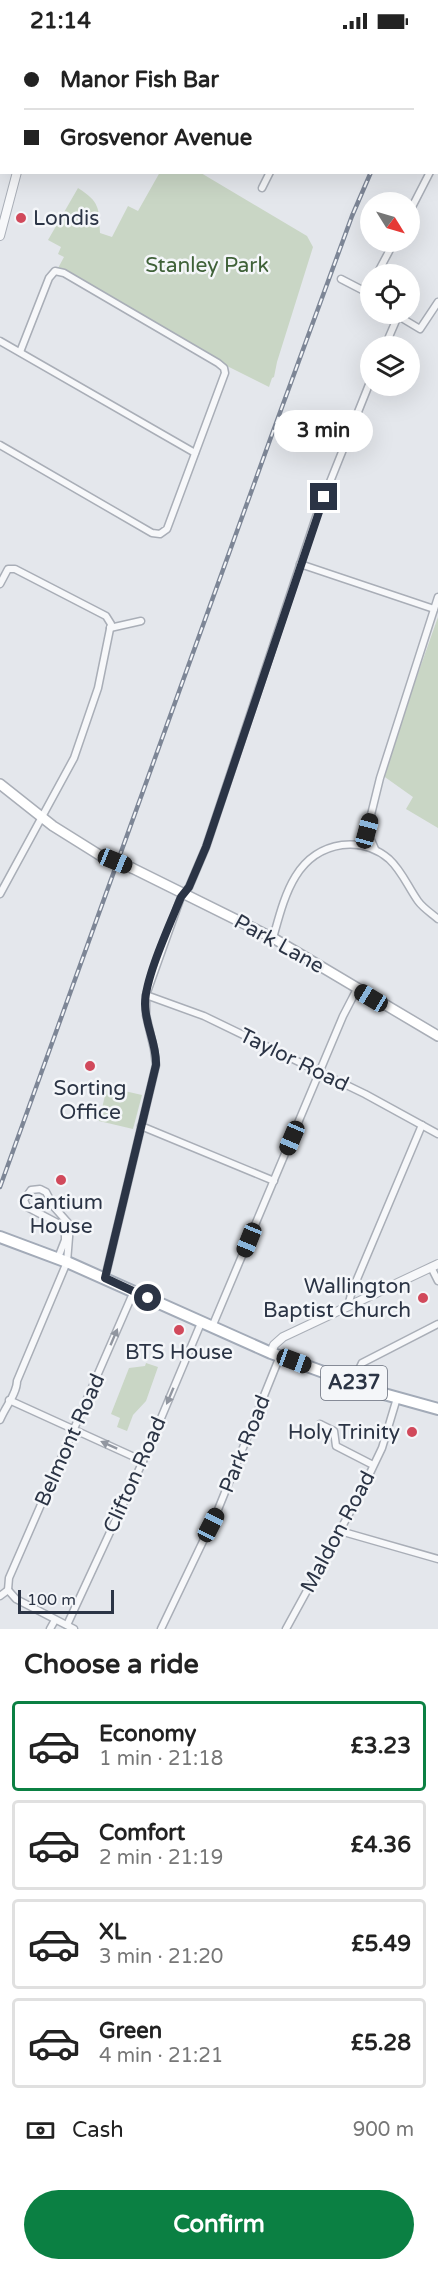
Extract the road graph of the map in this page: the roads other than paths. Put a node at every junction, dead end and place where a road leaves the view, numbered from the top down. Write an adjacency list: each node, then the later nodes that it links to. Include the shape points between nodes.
1 (16, 174): 6 (street)
2 (269, 174): 4 (street)
3 (429, 174): 5 (street)
4 (262, 188)
5 (419, 192)
6 (2, 218): 7 (street)
7 (0, 236)
8 (341, 279): 9 (street)
9 (360, 287)
10 (438, 302): 11 (street, via 420,329)
11 (411, 324)
12 (0, 341): 13 (street)
13 (20, 352): 16 (street); 16 (street, via 49,278 55,271 64,273 224,368)
14 (364, 396): 17 (street)
15 (0, 445): 16 (street, via 152,533 160,534 167,529)
16 (195, 453)
17 (300, 564): 20 (street); 29 (street, via 206,847)
18 (0, 584): 22 (street, via 8,569 15,569 106,616)
19 (438, 597): 20 (street)
20 (434, 609): 25 (street)
21 (141, 621): 22 (street)
22 (110, 628): 24 (street, via 86,726 69,769)
23 (0, 784): 24 (main road, Park Lane)
24 (42, 818): 28 (street); 29 (main road, Park Lane, bridge, via 101,856)
25 (367, 831): 26 (street); 27 (street)
26 (359, 845): 27 (street); 31 (street, via 332,847 305,862 287,892)
27 (375, 849): 30 (street, via 397,868 423,907)
28 (0, 892)
29 (184, 894): 31 (main road, Park Lane); 33 (street)
30 (438, 919)
31 (273, 938): 32 (main road, Park Lane)
32 (357, 989): 34 (main road, Park Lane); 35 (street)
33 (146, 995): 35 (street, Taylor Road, via 204,1016); 37 (street, via 146,1015 156,1059)
34 (438, 1036)
35 (319, 1073): 36 (street, Taylor Road); 39 (street)
36 (422, 1125): 38 (street, Taylor Road); 46 (street)
37 (141, 1126): 39 (street); 43 (street)
38 (438, 1134)
39 (274, 1181): 49 (street)
40 (0, 1237): 41 (main road, A237)
41 (62, 1260): 41 (street, via 65,1227 27,1207 24,1200 31,1190 46,1192 68,1221 70,1233); 43 (main road, A237); 53 (street, via 14,1396)
42 (435, 1265): 44 (street); 46 (street)
43 (105, 1278): 45 (main road, A237)
44 (438, 1281)
45 (134, 1291): 47 (main road, A237); 57 (street, Belmont Road, one-way to 45)
46 (348, 1306): 50 (street, via 280,1338)
47 (201, 1323): 49 (main road, A237); 58 (street, Clifton Road, one-way to 58)
48 (438, 1324): 51 (street, via 362,1363)
49 (211, 1328): 50 (main road, A237)
50 (275, 1355): 51 (main road, A237); 68 (street, Park Road, via 218,1512)
51 (353, 1382): 52 (main road, A237)
52 (397, 1398): 54 (main road, A237); 59 (street, Maldon Road)
53 (9, 1400): 55 (street); 57 (street)
54 (438, 1409)
55 (0, 1420)
56 (320, 1424): 59 (street, via 334,1431 339,1449)
57 (74, 1430): 58 (street, one-way to 57); 62 (street, Belmont Road, via 9,1578)
58 (143, 1461): 65 (street, Clifton Road)
59 (374, 1465): 60 (street, Maldon Road)
60 (340, 1532): 61 (street); 69 (street, Maldon Road)
61 (438, 1559)
62 (8, 1590): 63 (street); 64 (street, via 16,1599)
63 (0, 1596)
64 (55, 1620): 65 (street); 66 (street)
65 (67, 1625): 67 (street)
66 (50, 1629)
67 (74, 1629)
68 (162, 1629)
69 (286, 1629)

